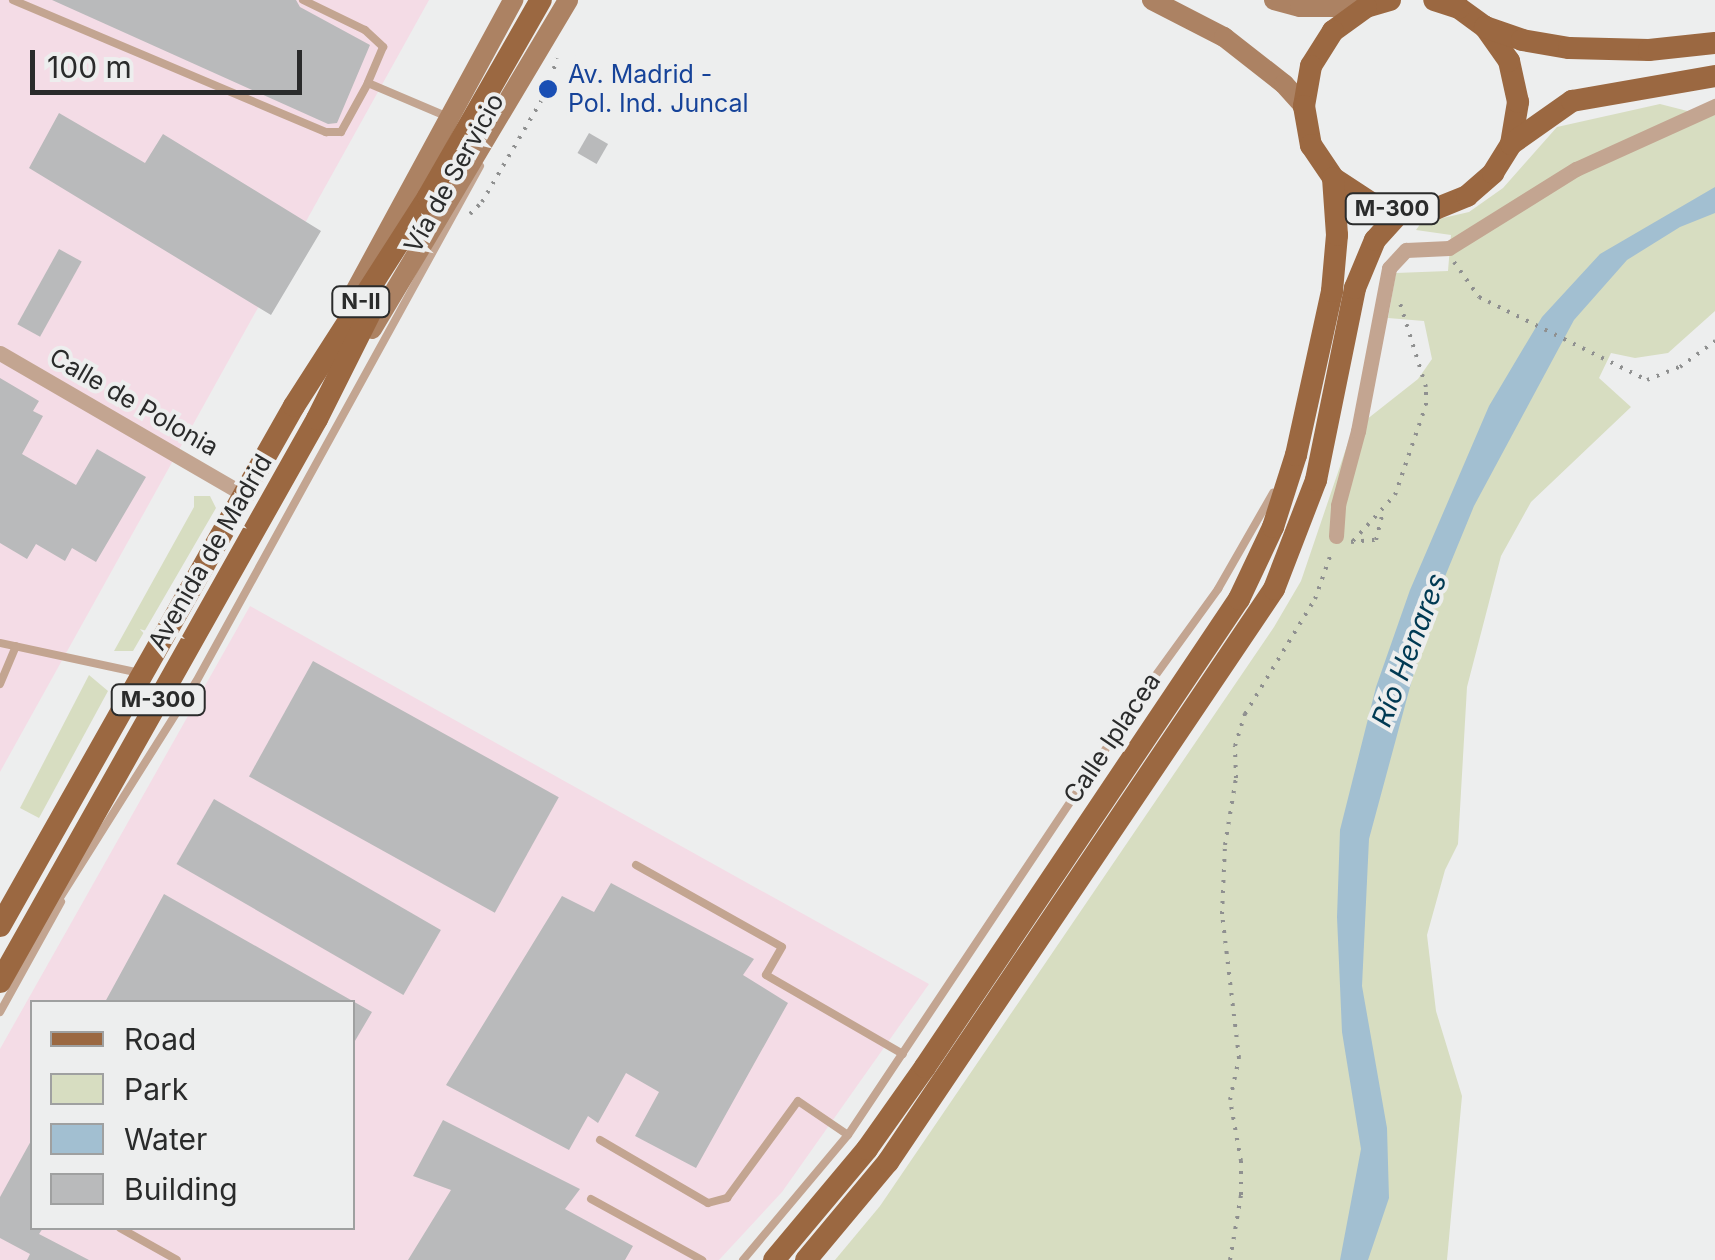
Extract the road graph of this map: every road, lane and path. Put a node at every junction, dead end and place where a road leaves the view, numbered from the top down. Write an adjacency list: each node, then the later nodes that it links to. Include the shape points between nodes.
1 (12, 0): 16 (lane, via 326,132 341,132)
2 (303, 0): 16 (lane, via 383,46)
3 (541, 0): 22 (main road, Avenida de Madrid / N-II)
4 (568, 0): 12 (street, M-300)
5 (1152, 0): 17 (street, via 1224,37)
6 (1274, 0): 10 (street, M-300, via 1300,7)
7 (1390, 0): 10 (main road, M-300)
8 (1434, 0): 11 (main road)
9 (512, 1): 19 (street, M-300)
10 (1366, 7): 17 (main road, M-300, via 1332,31 1311,66)
11 (1485, 26): 13 (main road, via 1569,48); 20 (main road, M-300, via 1509,61 1518,102)
12 (552, 29): 30 (street, M-300); 40 (lane, Vía de Servicio / M-300, via 196,682)
13 (1715, 43)
14 (558, 54): 24 (path, via 548,89 482,202)
15 (1715, 76): 20 (main road, M-300, via 1572,101)
16 (368, 83): 19 (lane)
17 (1304, 106): 21 (main road, M-300, via 1311,145)
18 (1715, 106): 25 (street, via 1576,169)
19 (448, 117): 29 (street, M-300)
20 (1510, 144): 23 (main road, M-300, via 1493,173 1467,196 1435,209)
21 (1333, 178): 23 (main road, M-300, via 1364,200); 31 (main road, Calle Iplacea, via 1332,291)
22 (428, 197): 29 (main road, Avenida de Madrid / N-II); 30 (main road, Avenida de Madrid / N-II)
23 (1400, 211): 55 (main road, via 1375,240 1355,288 1316,480 1274,589 888,1162)
24 (462, 222)
25 (1449, 248): 26 (street, via 1406,250); 27 (path, via 1456,270 1479,297 1647,380 1680,367)
26 (1387, 278): 33 (path, via 1402,307 1426,404 1406,468); 34 (street, via 1338,505)
27 (1715, 341)
28 (0, 353): 32 (street, Calle de Polonia)
29 (294, 406): 32 (main road, Avenida de Madrid / M-300)
30 (317, 419): 43 (main road, Avenida de Madrid / M-300)
31 (1296, 455): 46 (lane, via 1218,589); 54 (main road, Calle Iplacea, via 1274,527 1238,599 925,1067)
32 (243, 494): 38 (main road, Avenida de Madrid / M-300)
33 (1383, 510): 34 (path); 34 (path, via 1376,540)
34 (1342, 540): 35 (path); 35 (path)
35 (1331, 555): 56 (path, via 1315,599 1245,714 1235,746 1222,914 1239,1058 1230,1100 1242,1161)
36 (0, 642): 37 (lane)
37 (16, 646): 38 (lane); 39 (lane)
38 (144, 674): 42 (main road, Avenida de Madrid / M-300)
39 (0, 684)
40 (89, 853): 44 (lane, Vía de Servicio / M-300); 45 (lane, Vía de Servicio / M-300)
41 (636, 865): 46 (lane, via 782,946 766,976)
42 (0, 926)
43 (0, 982)
44 (0, 992)
45 (0, 1012)
46 (902, 1054): 47 (lane)
47 (848, 1136): 48 (lane, via 798,1101 727,1198 708,1202); 53 (lane)
48 (600, 1140)
49 (591, 1198): 52 (lane)
50 (124, 1230): 51 (lane)
51 (177, 1260)
52 (702, 1260)
53 (742, 1260)
54 (774, 1260)
55 (806, 1260)
56 (1230, 1260)

